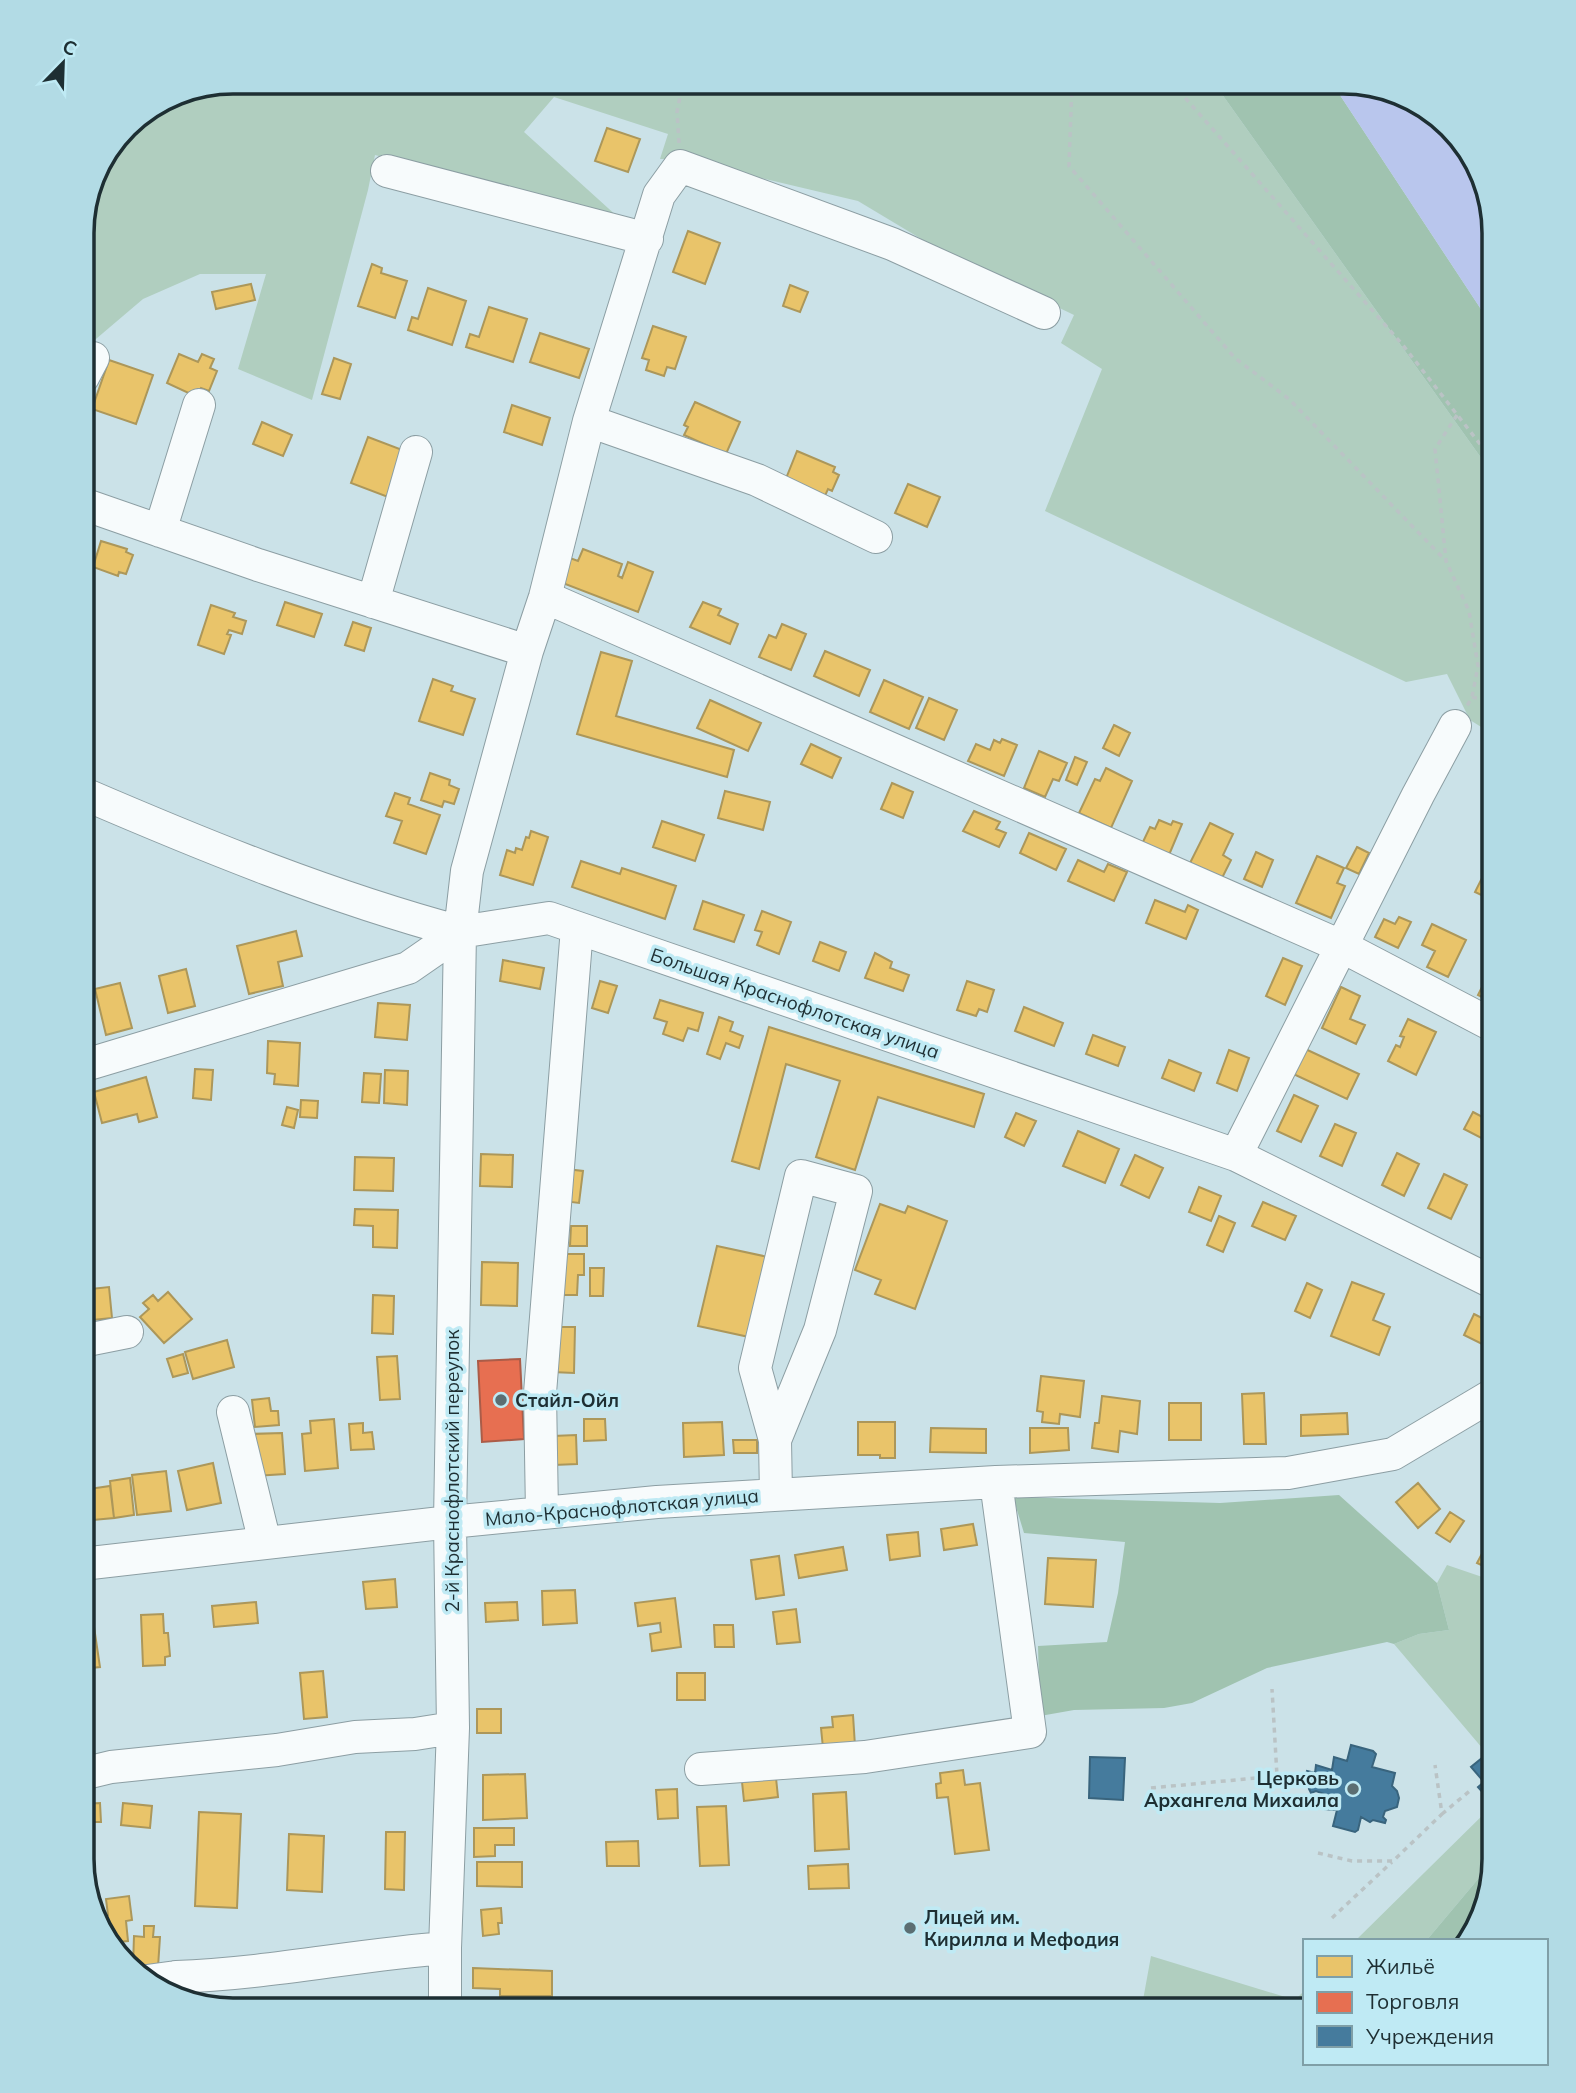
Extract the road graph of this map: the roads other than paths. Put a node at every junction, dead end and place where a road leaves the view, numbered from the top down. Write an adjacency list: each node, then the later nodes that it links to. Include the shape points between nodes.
1 (387, 171): 2 (street)
2 (647, 239): 3 (street, 2-й Краснофлотский переулок, via 659,195 680,166 892,244); 5 (street, 2-й Краснофлотский переулок)
3 (1044, 313)
4 (199, 405): 8 (street)
5 (589, 421): 9 (street, via 757,481); 10 (street, 2-й Краснофлотский переулок)
6 (416, 452): 11 (street)
7 (95, 508): 8 (street)
8 (160, 531): 11 (street)
9 (876, 537)
10 (545, 597): 12 (street, 2-й Краснофлотский переулок); 17 (street)
11 (373, 602): 12 (street)
12 (527, 651): 16 (street, 2-й Краснофлотский переулок, via 467,872)
13 (1455, 726): 17 (street)
14 (95, 799): 16 (street, via 183,837 391,914)
15 (577, 928): 16 (street, Большая Краснофлотская улица, via 549,918); 20 (street, Большая Краснофлотская улица); 29 (street, via 540,1393)
16 (460, 932): 19 (street, Большая Краснофлотская улица, via 408,968); 30 (street, 2-й Краснофлотский переулок)
17 (1343, 947): 18 (street); 20 (street)
18 (1482, 1021)
19 (94, 1062)
20 (1237, 1155): 21 (street, Большая Краснофлотская улица)
21 (1482, 1277)
22 (127, 1332): 23 (street)
23 (94, 1338)
24 (1482, 1401): 27 (street, Мало-Краснофлотская улица, via 1393,1454 1301,1471)
25 (233, 1412): 31 (street)
26 (775, 1440): 26 (street, via 820,1330 856,1191 800,1176 755,1368); 28 (street)
27 (996, 1482): 28 (street, Мало-Краснофлотская улица); 34 (street, via 1030,1732 865,1757)
28 (776, 1495): 29 (street, Мало-Краснофлотская улица)
29 (542, 1513): 30 (street, Мало-Краснофлотская улица)
30 (450, 1522): 31 (street, Мало-Краснофлотская улица); 33 (street, 2-й Краснофлотский переулок)
31 (265, 1543): 32 (street, Мало-Краснофлотская улица)
32 (94, 1563)
33 (453, 1728): 35 (street); 36 (street, 2-й Краснофлотский переулок)
34 (701, 1769)
35 (94, 1771)
36 (445, 1948): 37 (street); 38 (street, 2-й Краснофлотский переулок)
37 (171, 1983)
38 (445, 1998)

